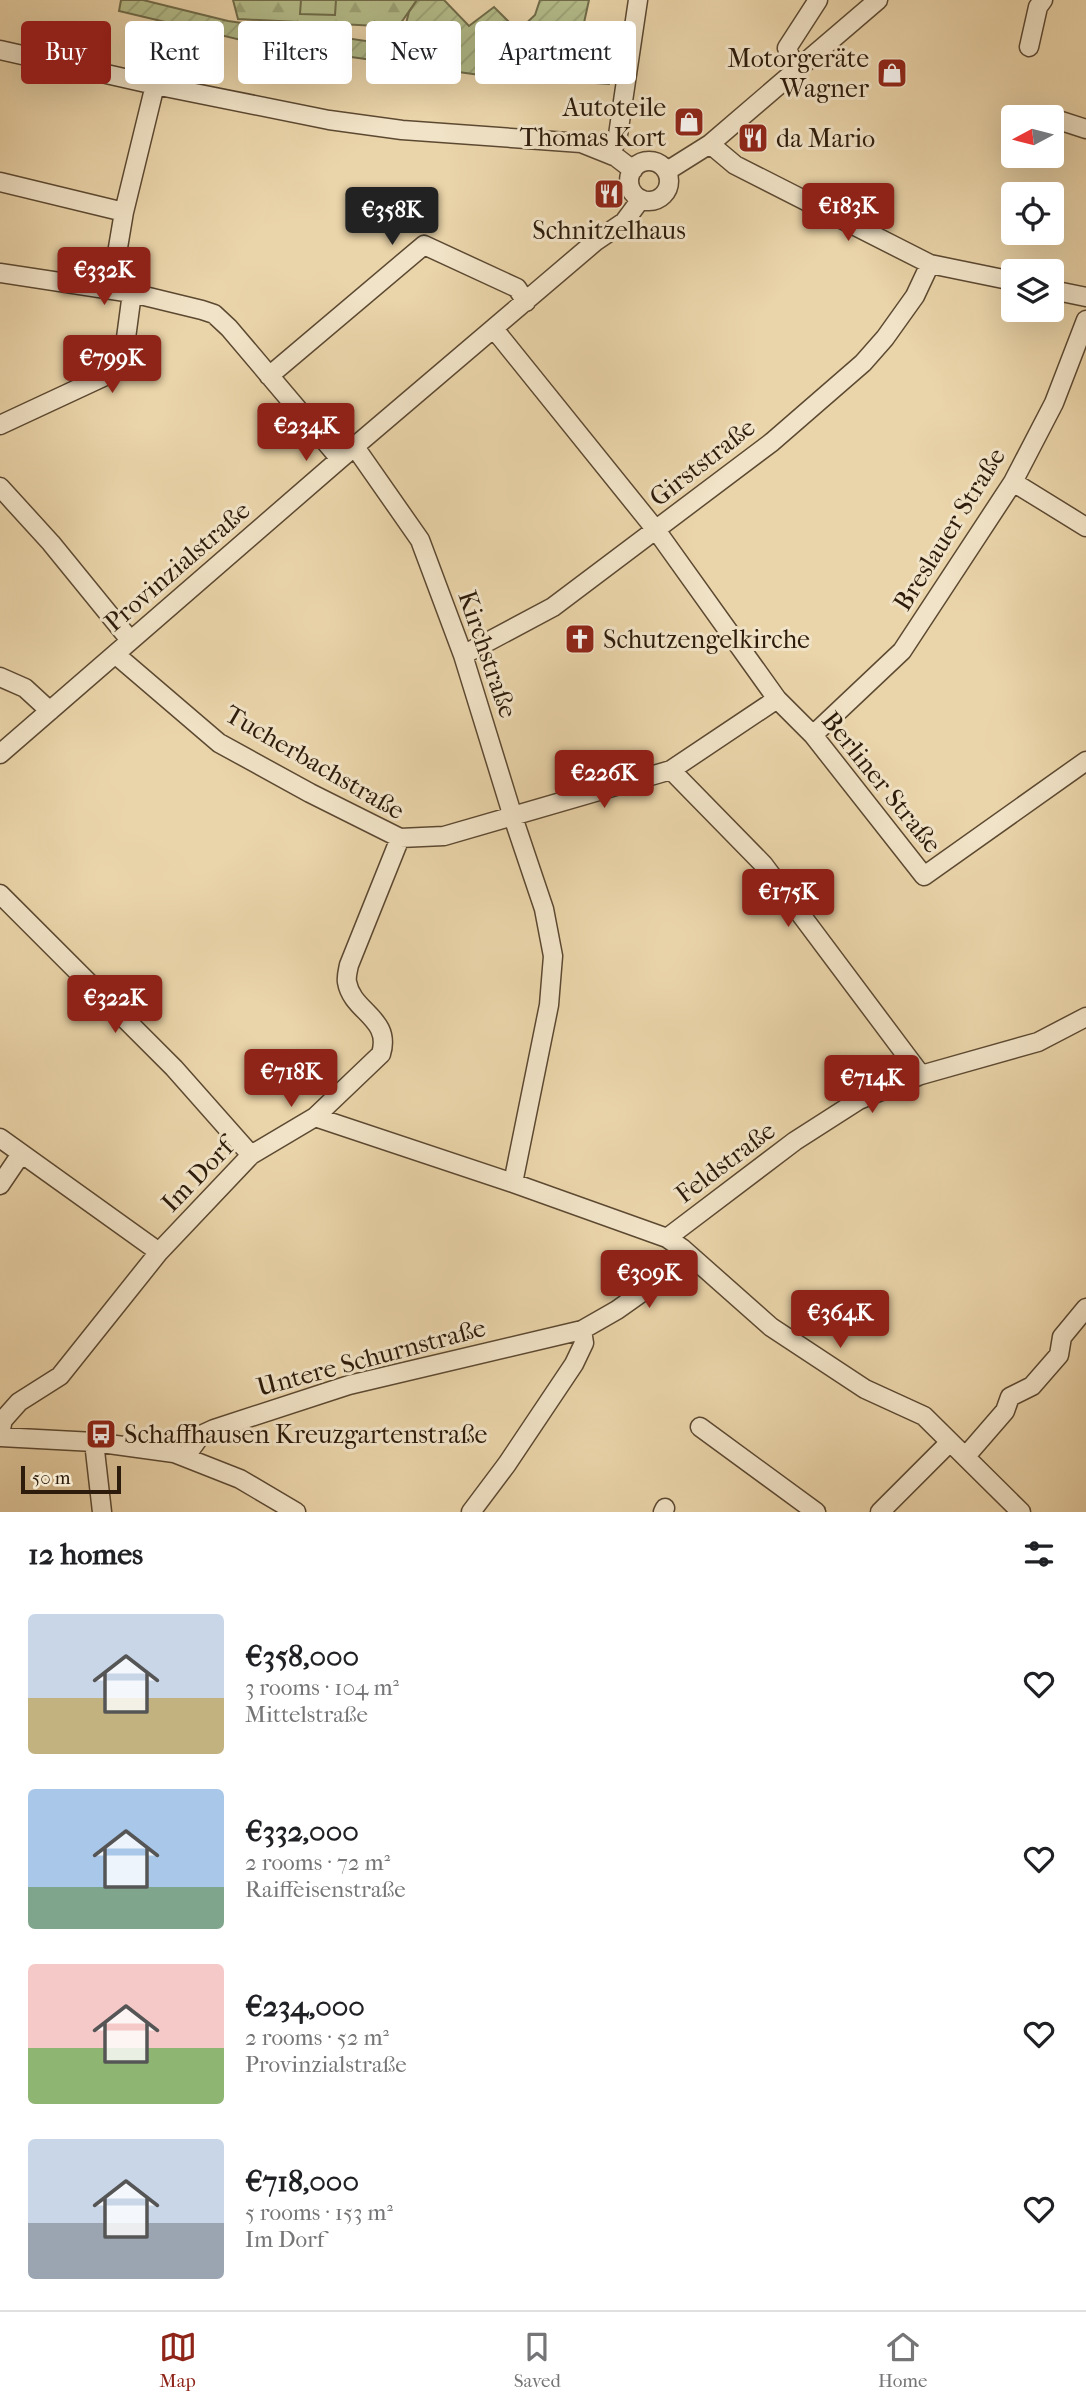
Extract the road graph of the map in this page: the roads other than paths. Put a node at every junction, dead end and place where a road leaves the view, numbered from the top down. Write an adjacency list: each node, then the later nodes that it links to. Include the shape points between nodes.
1 (638, 0): 12 (street)
2 (818, 0): 7 (street, via 787,48)
3 (878, 0): 7 (street)
4 (1043, 0): 5 (street)
5 (1029, 47)
6 (0, 50): 8 (street)
7 (796, 71): 11 (street)
8 (155, 85): 12 (street, via 329,120 581,143); 17 (street)
9 (1064, 122): 10 (street)
10 (1086, 129)
11 (710, 144): 14 (street); 18 (street, via 735,165)
12 (611, 155): 13 (street)
13 (633, 170): 14 (street, via 650,161); 16 (street, via 631,188)
14 (667, 171): 16 (street, via 669,183 663,195)
15 (0, 182): 17 (street)
16 (641, 199): 25 (street, Provinzialstraße, via 624,222)
17 (124, 212): 21 (street)
18 (930, 264): 20 (street); 35 (street, Girststraße, via 915,296 863,363 772,442)
19 (0, 273): 21 (street)
20 (1001, 279)
21 (111, 289): 23 (street)
22 (1064, 292): 24 (street)
23 (132, 293): 28 (street, via 214,314); 29 (street, via 124,353 116,371)
24 (1086, 297)
25 (526, 302): 27 (street, Provinzialstraße); 28 (street, via 517,288 424,245)
26 (1086, 320): 32 (street, Breslauer Straße, via 1054,403)
27 (494, 329): 30 (street, Provinzialstraße); 35 (street, Berliner Straße)
28 (269, 376): 31 (street)
29 (0, 425)
30 (355, 447): 31 (street, Provinzialstraße); 38 (street, Kirchstraße, via 420,540)
31 (340, 459): 36 (street, Provinzialstraße)
32 (1013, 482): 34 (street); 42 (street, Breslauer Straße, via 902,652)
33 (0, 487): 36 (street)
34 (1086, 527)
35 (656, 530): 38 (street, Girststraße, via 553,607); 40 (street, Berliner Straße)
36 (130, 640): 37 (street, Provinzialstraße)
37 (115, 654): 41 (street, Provinzialstraße); 47 (street, Tucherbachstraße, via 219,743)
38 (463, 655): 46 (street, Kirchstraße)
39 (0, 677): 41 (street, via 25,688)
40 (777, 699): 42 (street, Berliner Straße); 45 (street)
41 (50, 711): 43 (street, Provinzialstraße)
42 (813, 735): 44 (street, Berliner Straße, via 924,876)
43 (0, 754)
44 (1086, 761)
45 (671, 770): 46 (street); 50 (street, via 764,864)
46 (513, 817): 47 (street, via 444,836); 55 (street, Kirchstraße, via 544,909 553,956 549,1005)
47 (400, 838): 51 (street, Tucherbachstraße, via 349,965 347,982 380,1027 385,1043 381,1054)
48 (0, 894): 54 (street, via 174,1068)
49 (1086, 1017): 50 (street, Feldstraße, via 1038,1042)
50 (921, 1075): 57 (street, Feldstraße, via 848,1107)
51 (316, 1117): 54 (street, Im Dorf); 55 (street)
52 (0, 1138): 53 (street)
53 (22, 1154): 56 (street); 59 (street)
54 (251, 1155): 59 (street, Im Dorf)
55 (513, 1182): 57 (street)
56 (0, 1185)
57 (667, 1238): 58 (street)
58 (683, 1249): 61 (street, Untere Schurnstraße, via 641,1293); 65 (street, via 771,1327 864,1390 924,1416)
59 (159, 1252): 63 (street, Im Dorf, via 60,1376 19,1402 3,1420)
60 (1086, 1308): 67 (street, via 1062,1337 1059,1355 1032,1386 1010,1397 1005,1411)
61 (582, 1330): 66 (street, Untere Schurnstraße, via 349,1385 214,1429 201,1435); 70 (street, via 584,1343 574,1364)
62 (700, 1427): 71 (street)
63 (0, 1435): 64 (street)
64 (94, 1442): 66 (street); 68 (street)
65 (949, 1443): 67 (street); 72 (street)
66 (186, 1456): 69 (street, via 240,1479)
67 (966, 1456): 73 (street)
68 (102, 1512)
69 (296, 1512)
70 (471, 1512)
71 (816, 1512)
72 (880, 1512)
73 (1021, 1512)

